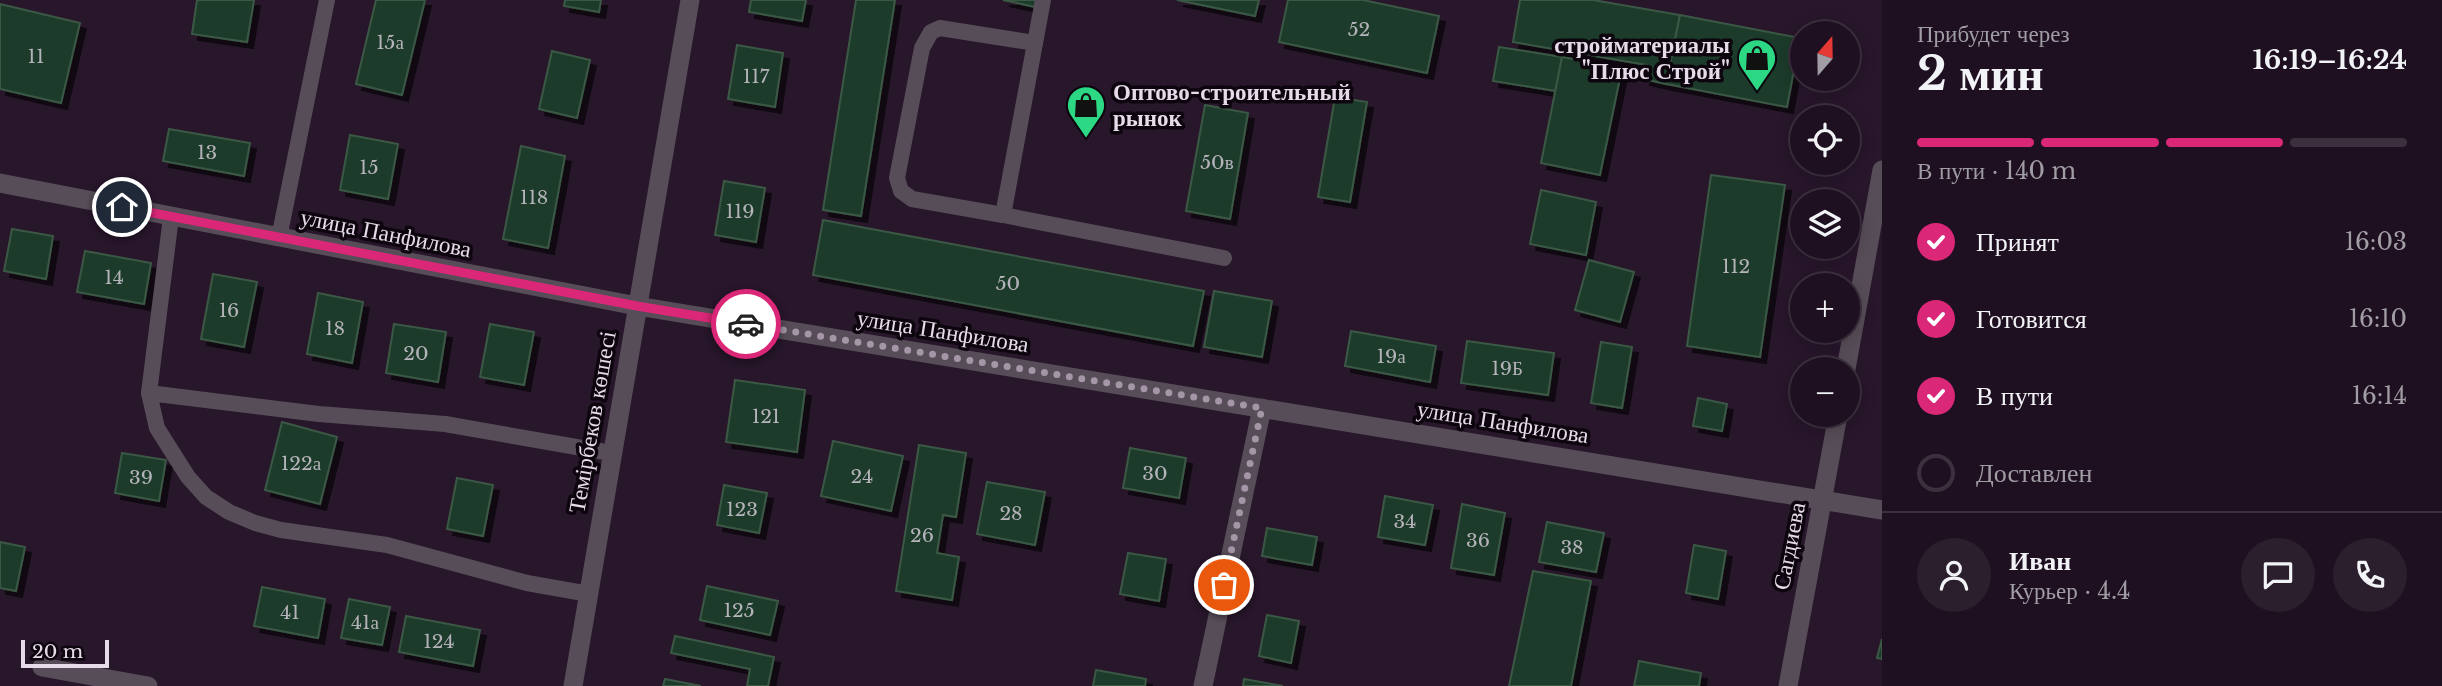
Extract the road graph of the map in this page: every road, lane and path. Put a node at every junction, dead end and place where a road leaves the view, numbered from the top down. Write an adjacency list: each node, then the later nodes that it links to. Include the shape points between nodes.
1 (327, 0): 9 (lane)
2 (690, 0): 11 (street, Темірбеков көшесі)
3 (1044, 0): 4 (lane)
4 (1035, 43): 7 (lane); 7 (lane, via 940,28 931,32 925,39 897,178 901,191 912,198)
5 (1882, 170): 12 (street)
6 (0, 183): 8 (street, улица Панфилова)
7 (1003, 215): 10 (lane)
8 (171, 216): 9 (street, улица Панфилова); 13 (lane)
9 (279, 237): 11 (street, улица Панфилова)
10 (1224, 258)
11 (637, 306): 14 (street, улица Панфилова); 16 (street, Темірбеков көшесі)
12 (1848, 357)
13 (149, 393): 16 (lane, via 445,424); 19 (lane, via 157,428 188,477 206,497 229,512 281,530 387,545 527,583)
14 (1262, 408): 17 (street, улица Панфилова); 23 (street)
15 (1836, 427): 17 (street, Сагдиева)
16 (611, 453): 19 (street, Темірбеков көшесі)
17 (1822, 499): 18 (street, улица Панфилова); 24 (street, Сагдиева)
18 (1882, 510)
19 (589, 594): 22 (street, Темірбеков көшесі)
20 (42, 667): 21 (street)
21 (148, 686)
22 (573, 686)
23 (1203, 686)
24 (1788, 686)

